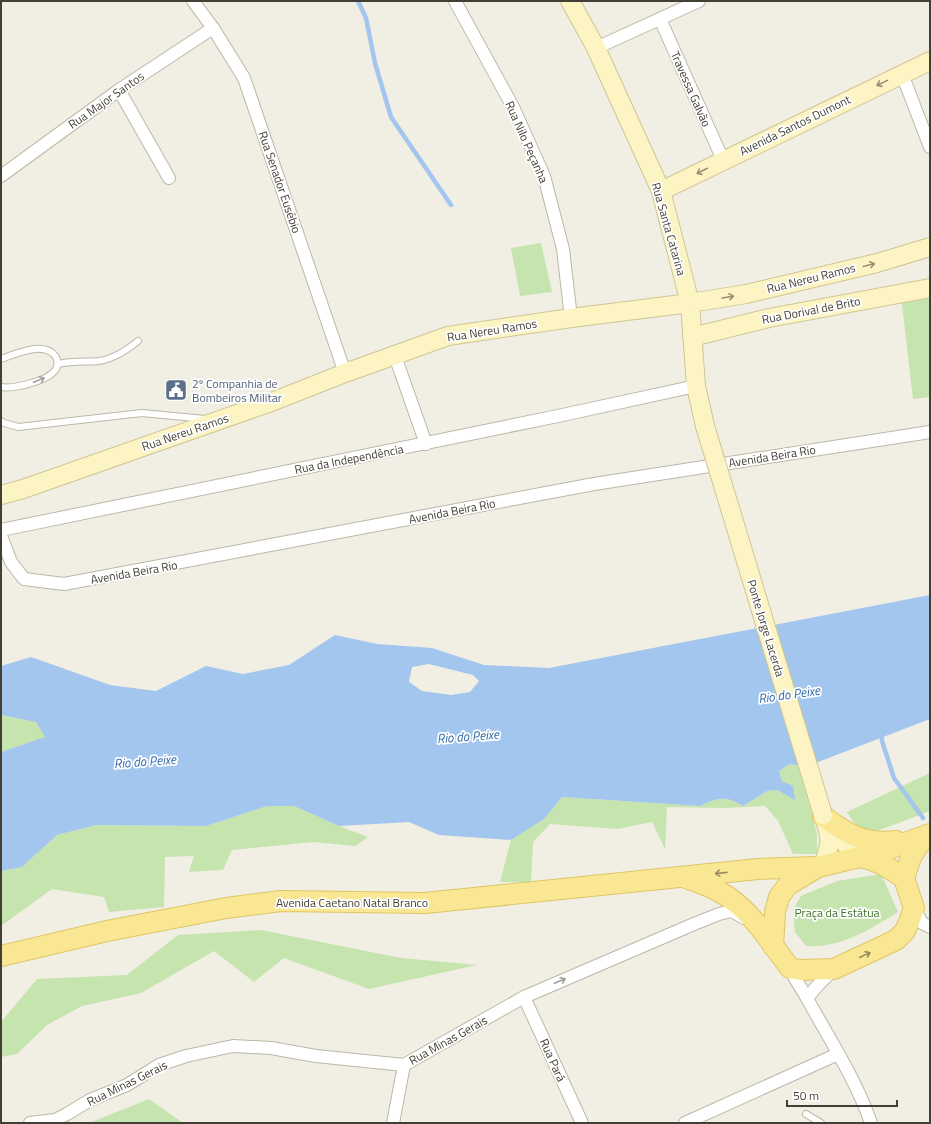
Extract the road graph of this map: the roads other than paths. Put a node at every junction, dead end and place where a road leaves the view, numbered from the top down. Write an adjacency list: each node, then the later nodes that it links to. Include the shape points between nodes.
1 (193, 1): 6 (street, Rua Senador Eusébio)
2 (455, 1): 19 (street, Rua Nilo Peçanha, via 513,107 544,176 563,249)
3 (570, 1): 7 (street, Rua Santa Catarina)
4 (698, 1): 5 (street)
5 (660, 19): 7 (street); 12 (street, Travessa Galvão)
6 (214, 28): 10 (street, Rua Major Santos); 25 (street, Rua Senador Eusébio, via 244,78)
7 (596, 48): 15 (street, Rua Santa Catarina)
8 (930, 61): 9 (street, Avenida Santos Dumont)
9 (902, 74): 11 (street); 12 (street, Avenida Santos Dumont, one-way to 12)
10 (119, 90): 13 (street, Rua Major Santos); 14 (street)
11 (930, 147)
12 (723, 160): 15 (street, Avenida Santos Dumont, one-way to 15)
13 (1, 176)
14 (169, 178)
15 (661, 191): 18 (street, Rua Santa Catarina)
16 (930, 247): 18 (street, Rua Nereu Ramos, one-way to 16, via 746,294 877,263)
17 (930, 288): 20 (street, Rua Dorival de Brito, via 769,318)
18 (690, 303): 19 (street, Rua Nereu Ramos); 20 (street, Rua Santa Catarina)
19 (571, 318): 22 (street, Rua Nereu Ramos, via 448,336)
20 (692, 337): 26 (street, Rua Santa Catarina)
21 (138, 341): 24 (lane, via 128,349 106,358)
22 (395, 356): 25 (street, Rua Nereu Ramos); 32 (street)
23 (1, 359): 24 (lane, via 30,349 43,349 50,351)
24 (58, 364): 27 (lane, one-way to 24, via 26,385 48,376)
25 (345, 373): 28 (street, Rua Nereu Ramos)
26 (696, 386): 30 (street, Rua Santa Catarina); 32 (street, Rua da Independência)
27 (1, 387)
28 (220, 420): 29 (lane, via 142,413 18,427); 34 (street, Rua Nereu Ramos)
29 (1, 421)
30 (705, 426): 38 (street, Ponte Jorge Lacerda, bridge)
31 (930, 432): 37 (street, Avenida Beira Rio, via 594,484 64,584 24,579 11,562)
32 (426, 444): 36 (street, Rua da Independência)
33 (1, 488): 34 (street)
34 (23, 489): 35 (street, Rua Nereu Ramos)
35 (1, 495)
36 (1, 530)
37 (1, 536)
38 (825, 820): 39 (main road, via 850,835 876,842); 40 (street); 41 (street, Ponte Jorge Lacerda, via 830,842 826,857)
39 (928, 835): 40 (main road); 43 (main road, via 915,849)
40 (860, 857): 41 (main road); 43 (main road, via 887,867)
41 (820, 866): 42 (main road, Avenida Caetano Natal Branco, one-way to 42, via 758,869); 47 (main road, via 788,885 779,897 775,912)
42 (684, 877): 45 (main road, Avenida Caetano Natal Branco, via 720,892 743,909); 48 (main road, Avenida Caetano Natal Branco, via 425,904 281,900 114,930)
43 (904, 878): 44 (main road)
44 (914, 908): 46 (street, via 922,923); 50 (main road, one-way to 44, via 896,940 905,931)
45 (760, 928): 47 (main road, Avenida Caetano Natal Branco); 51 (street, Rua Minas Gerais, one-way to 45, via 719,914 732,911)
46 (930, 928)
47 (773, 946): 49 (main road)
48 (1, 956)
49 (790, 968): 50 (main road); 52 (street)
50 (834, 969): 52 (street)
51 (524, 997): 54 (street, Rua Minas Gerais); 58 (street, Rua Pará)
52 (807, 998): 53 (street)
53 (838, 1054): 59 (street); 61 (street, via 863,1101)
54 (404, 1065): 56 (street, Rua Minas Gerais, via 316,1056 271,1048 233,1046 186,1056 159,1065 127,1085 90,1100 55,1120); 57 (street)
55 (806, 1114): 60 (lane)
56 (30, 1123)
57 (393, 1123)
58 (582, 1123)
59 (685, 1123)
60 (821, 1123)
61 (871, 1123)

